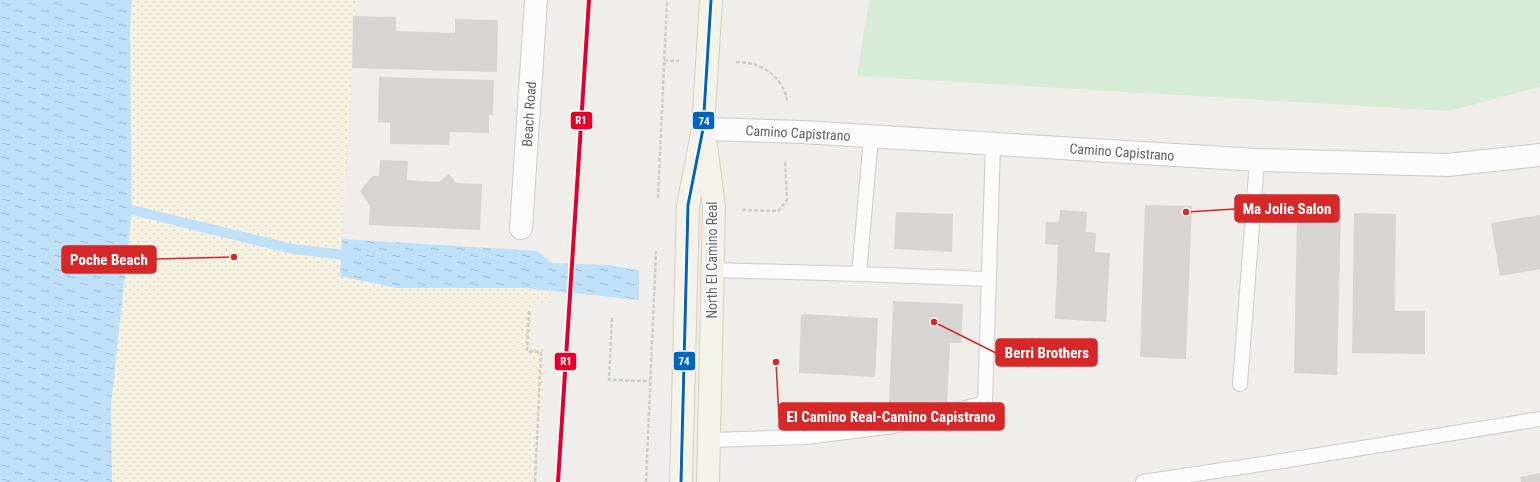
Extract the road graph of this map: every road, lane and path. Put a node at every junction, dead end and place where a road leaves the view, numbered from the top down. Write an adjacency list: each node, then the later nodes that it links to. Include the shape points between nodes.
1 (536, 0): 14 (main road, Beach Road)
2 (667, 0): 12 (path)
3 (711, 0): 6 (main road)
4 (744, 62): 5 (path, via 766,68)
5 (787, 94)
6 (703, 129): 7 (main road, Camino Capistrano); 16 (main road, North El Camino Real, via 714,207); 27 (main road, North El Camino Real, via 688,205)
7 (871, 137): 8 (main road, Camino Capistrano); 17 (lane)
8 (993, 144): 10 (main road, Camino Capistrano); 18 (lane)
9 (1540, 155): 10 (main road, Camino Capistrano, via 1448,165)
10 (1257, 160): 22 (lane)
11 (785, 169): 13 (path, via 787,200 778,211)
12 (658, 202)
13 (747, 211)
14 (522, 228)
15 (656, 249): 21 (path)
16 (713, 270): 17 (lane); 24 (main road, North El Camino Real)
17 (859, 274): 18 (lane)
18 (988, 279): 24 (lane, via 985,403 894,426 806,437)
19 (529, 311): 25 (path, via 527,351 541,352)
20 (612, 318): 21 (path, via 609,380)
21 (650, 381): 26 (path)
22 (1240, 384)
23 (1540, 419): 29 (lane)
24 (710, 440): 28 (main road, North El Camino Real)
25 (535, 482)
26 (646, 482)
27 (681, 482)
28 (708, 482)
29 (1143, 482)

